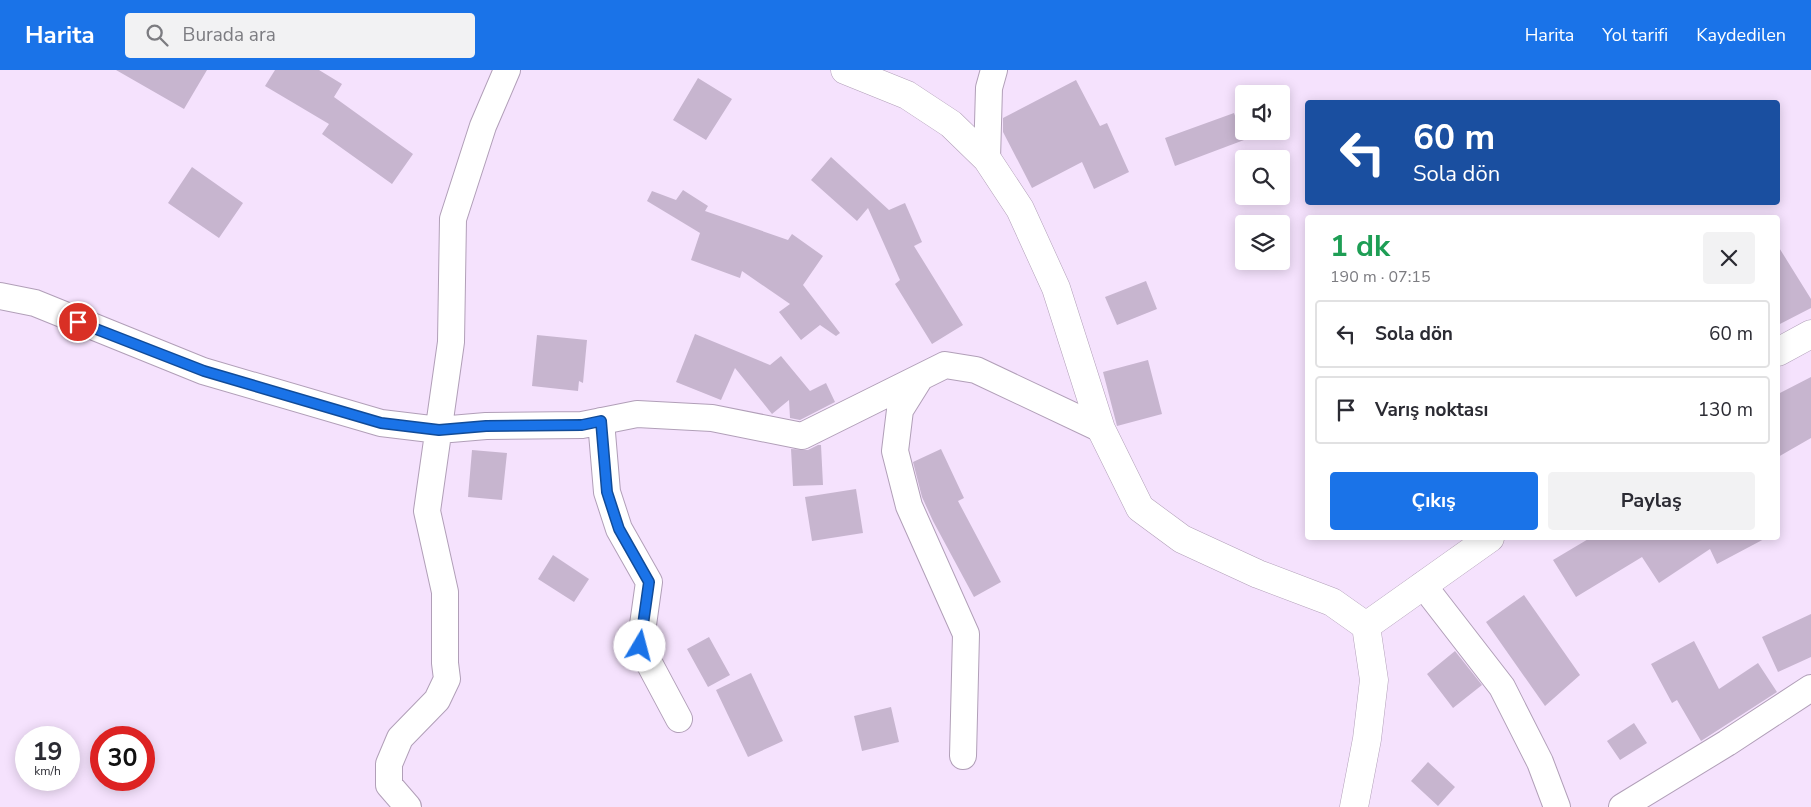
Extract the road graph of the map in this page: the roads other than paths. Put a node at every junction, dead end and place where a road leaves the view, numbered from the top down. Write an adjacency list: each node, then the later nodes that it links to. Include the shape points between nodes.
1 (507, 70): 11 (street, via 483,126 453,219 452,342)
2 (845, 70): 4 (street, via 907,95 951,124)
3 (994, 70): 4 (street, via 989,88)
4 (987, 159): 10 (street, via 1020,209 1056,288)
5 (0, 296): 11 (street, via 35,303 204,371 381,423)
6 (1811, 334): 7 (street)
7 (1780, 351)
8 (920, 378): 9 (street, via 802,436 712,418 637,414); 10 (street, via 945,366 976,370); 17 (street, via 900,410 895,451 909,506 966,634)
9 (601, 421): 11 (street, via 582,425); 16 (street, via 607,492 619,529 649,582 640,646)
10 (1101, 429): 14 (street, via 1140,508 1182,539 1258,574 1332,602)
11 (439, 430): 18 (street, via 427,512 445,592 447,679 437,700 400,738 389,764 389,786)
12 (1487, 540): 13 (street)
13 (1423, 585): 14 (street); 20 (street, via 1502,687 1540,762)
14 (1366, 626): 19 (street, via 1374,680)
15 (1811, 688): 21 (street)
16 (679, 719)
17 (963, 756)
18 (408, 807)
19 (1354, 807)
20 (1557, 807)
21 (1622, 807)

